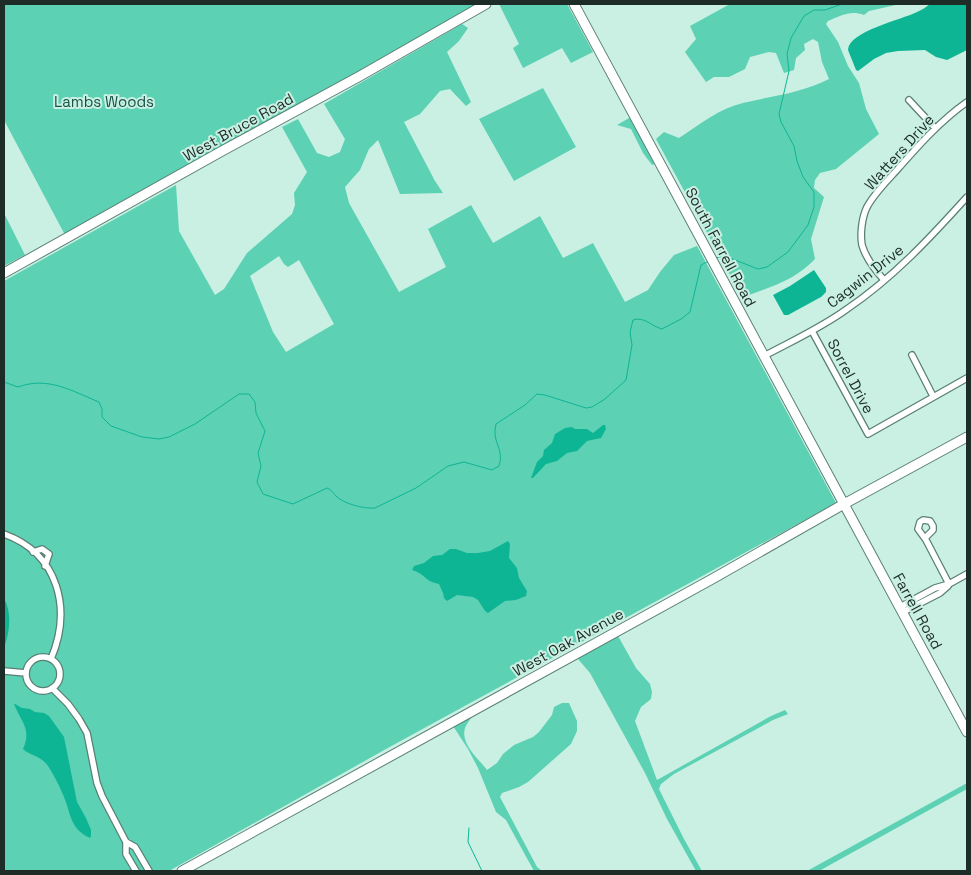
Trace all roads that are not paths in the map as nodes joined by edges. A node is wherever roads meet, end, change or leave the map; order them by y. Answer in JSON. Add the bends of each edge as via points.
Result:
{"nodes":[{"id":1,"x":486,"y":4,"type":"edge"},
{"id":2,"x":574,"y":4,"type":"edge"},
{"id":3,"x":909,"y":100,"type":"dead end"},
{"id":4,"x":967,"y":102,"type":"edge"},
{"id":5,"x":935,"y":128,"type":"junction"},
{"id":6,"x":967,"y":197,"type":"edge"},
{"id":7,"x":4,"y":273,"type":"edge"},
{"id":8,"x":884,"y":280,"type":"junction"},
{"id":9,"x":812,"y":331,"type":"junction"},
{"id":10,"x":912,"y":355,"type":"dead end"},
{"id":11,"x":764,"y":356,"type":"junction"},
{"id":12,"x":967,"y":378,"type":"edge"},
{"id":13,"x":933,"y":396,"type":"junction"},
{"id":14,"x":967,"y":437,"type":"edge"},
{"id":15,"x":844,"y":504,"type":"junction"},
{"id":16,"x":4,"y":534,"type":"edge"},
{"id":17,"x":925,"y":538,"type":"dead end"},
{"id":18,"x":33,"y":552,"type":"junction"},
{"id":19,"x":45,"y":566,"type":"junction"},
{"id":20,"x":967,"y":574,"type":"edge"},
{"id":21,"x":949,"y":584,"type":"junction"},
{"id":22,"x":901,"y":610,"type":"junction"},
{"id":23,"x":51,"y":659,"type":"junction"},
{"id":24,"x":4,"y":671,"type":"edge"},
{"id":25,"x":26,"y":673,"type":"junction"},
{"id":26,"x":52,"y":688,"type":"junction"},
{"id":27,"x":967,"y":732,"type":"edge"},
{"id":28,"x":126,"y":842,"type":"junction"},
{"id":29,"x":136,"y":871,"type":"edge"},
{"id":30,"x":149,"y":871,"type":"edge"},
{"id":31,"x":182,"y":871,"type":"edge"}],
"edges":[{"from":1,"to":7,"type":"street","name":"West Bruce Road"},
{"from":2,"to":11,"type":"street","name":"South Farrell Road"},
{"from":3,"to":5,"type":"street"},
{"from":4,"to":5,"type":"street","name":"Watters Drive"},
{"from":5,"to":8,"type":"street","name":"Watters Drive","via":[[866,208],[862,244],[870,264]]},
{"from":6,"to":8,"type":"street","name":"Cagwin Drive","via":[[923,246]]},
{"from":8,"to":9,"type":"street","name":"Cagwin Drive","via":[[845,311]]},
{"from":9,"to":11,"type":"street","name":"Cagwin Drive"},
{"from":9,"to":13,"type":"street","name":"Sorrel Drive","via":[[868,434]]},
{"from":10,"to":13,"type":"street"},
{"from":11,"to":15,"type":"street","name":"South Farrell Road"},
{"from":12,"to":13,"type":"street"},
{"from":14,"to":15,"type":"street","name":"West Oak Avenue"},
{"from":15,"to":22,"type":"street","name":"Farrell Road"},
{"from":15,"to":31,"type":"street","name":"West Oak Avenue"},
{"from":16,"to":18,"type":"street"},
{"from":17,"to":21,"type":"street"},
{"from":18,"to":19,"type":"street"},
{"from":18,"to":19,"type":"street","via":[[46,550],[49,554]]},
{"from":19,"to":23,"type":"street","via":[[54,580],[62,612]]},
{"from":20,"to":21,"type":"street"},
{"from":21,"to":22,"type":"street","via":[[940,593]]},
{"from":22,"to":27,"type":"street","name":"Farrell Road"},
{"from":23,"to":25,"type":"street","via":[[34,660]]},
{"from":23,"to":26,"type":"street","via":[[56,662],[60,673],[57,684]]},
{"from":24,"to":25,"type":"street"},
{"from":25,"to":26,"type":"street","via":[[28,683],[37,690]]},
{"from":26,"to":28,"type":"street","via":[[68,704],[87,733],[97,783]]},
{"from":28,"to":29,"type":"street","via":[[126,854]]},
{"from":28,"to":30,"type":"street","via":[[135,847]]}]}
